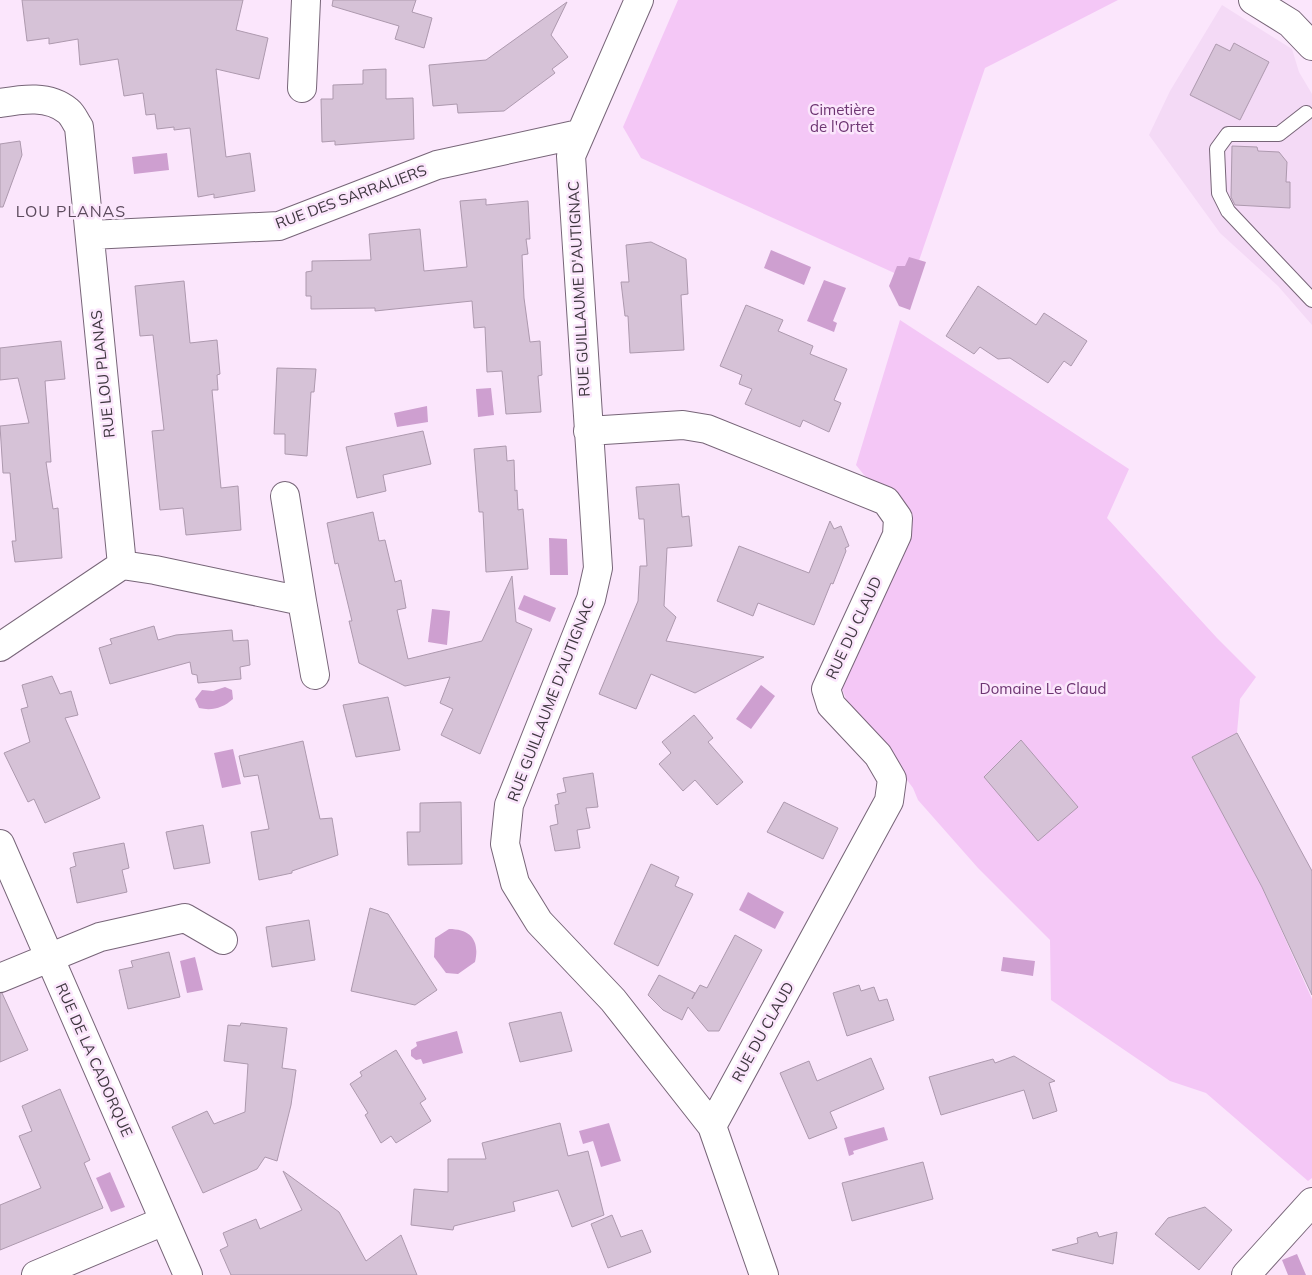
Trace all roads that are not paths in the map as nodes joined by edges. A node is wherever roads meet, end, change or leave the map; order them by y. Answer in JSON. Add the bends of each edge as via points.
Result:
{"nodes":[{"id":1,"x":306,"y":0,"type":"edge"},
{"id":2,"x":639,"y":0,"type":"edge"},
{"id":3,"x":1253,"y":0,"type":"edge"},
{"id":4,"x":1312,"y":46,"type":"edge"},
{"id":5,"x":302,"y":88,"type":"dead end"},
{"id":6,"x":0,"y":103,"type":"edge"},
{"id":7,"x":1306,"y":113,"type":"dead end"},
{"id":8,"x":579,"y":134,"type":"junction"},
{"id":9,"x":90,"y":235,"type":"junction"},
{"id":10,"x":1312,"y":300,"type":"edge"},
{"id":11,"x":588,"y":431,"type":"junction"},
{"id":12,"x":286,"y":496,"type":"dead end"},
{"id":13,"x":122,"y":566,"type":"junction"},
{"id":14,"x":302,"y":601,"type":"junction"},
{"id":15,"x":0,"y":647,"type":"edge"},
{"id":16,"x":315,"y":675,"type":"dead end"},
{"id":17,"x":0,"y":844,"type":"edge"},
{"id":18,"x":223,"y":940,"type":"dead end"},
{"id":19,"x":49,"y":956,"type":"junction"},
{"id":20,"x":0,"y":978,"type":"edge"},
{"id":21,"x":712,"y":1126,"type":"junction"},
{"id":22,"x":1312,"y":1202,"type":"edge"},
{"id":23,"x":164,"y":1222,"type":"junction"},
{"id":24,"x":36,"y":1275,"type":"edge"},
{"id":25,"x":188,"y":1275,"type":"edge"},
{"id":26,"x":764,"y":1275,"type":"edge"},
{"id":27,"x":1246,"y":1275,"type":"edge"}],
"edges":[{"from":1,"to":5,"type":"street"},
{"from":2,"to":8,"type":"street","name":"RUE GUILLAUME D'AUTIGNAC"},
{"from":3,"to":4,"type":"street","via":[[1290,23]]},
{"from":6,"to":9,"type":"street","name":"RUE LOU PLANAS","via":[[27,99],[48,101],[69,111],[79,128]]},
{"from":7,"to":10,"type":"lane","via":[[1279,134],[1228,134],[1217,149],[1218,193],[1228,211]]},
{"from":8,"to":9,"type":"street","name":"RUE DES SARRALIERS","via":[[437,165],[279,226]]},
{"from":8,"to":11,"type":"street","name":"RUE GUILLAUME D'AUTIGNAC","via":[[571,156]]},
{"from":9,"to":13,"type":"street","name":"RUE LOU PLANAS"},
{"from":11,"to":21,"type":"street","name":"RUE GUILLAUME D'AUTIGNAC","via":[[598,568],[591,600],[509,805],[505,844],[515,884],[539,922],[613,1000]]},
{"from":11,"to":21,"type":"street","name":"RUE DU CLAUD","via":[[683,425],[707,430],[886,501],[898,518],[897,535],[826,689],[831,705],[878,755],[892,779],[889,801]]},
{"from":12,"to":14,"type":"street"},
{"from":13,"to":14,"type":"street"},
{"from":13,"to":15,"type":"street"},
{"from":14,"to":16,"type":"street"},
{"from":17,"to":19,"type":"street","name":"RUE DE LA CADORQUE"},
{"from":18,"to":19,"type":"street","via":[[185,918],[100,937]]},
{"from":19,"to":20,"type":"street"},
{"from":19,"to":23,"type":"street","name":"RUE DE LA CADORQUE"},
{"from":21,"to":26,"type":"street","name":"RUE GUILLAUME D'AUTIGNAC"},
{"from":22,"to":27,"type":"street"},
{"from":23,"to":24,"type":"street"},
{"from":23,"to":25,"type":"street","name":"RUE DE LA CADORQUE"}]}
